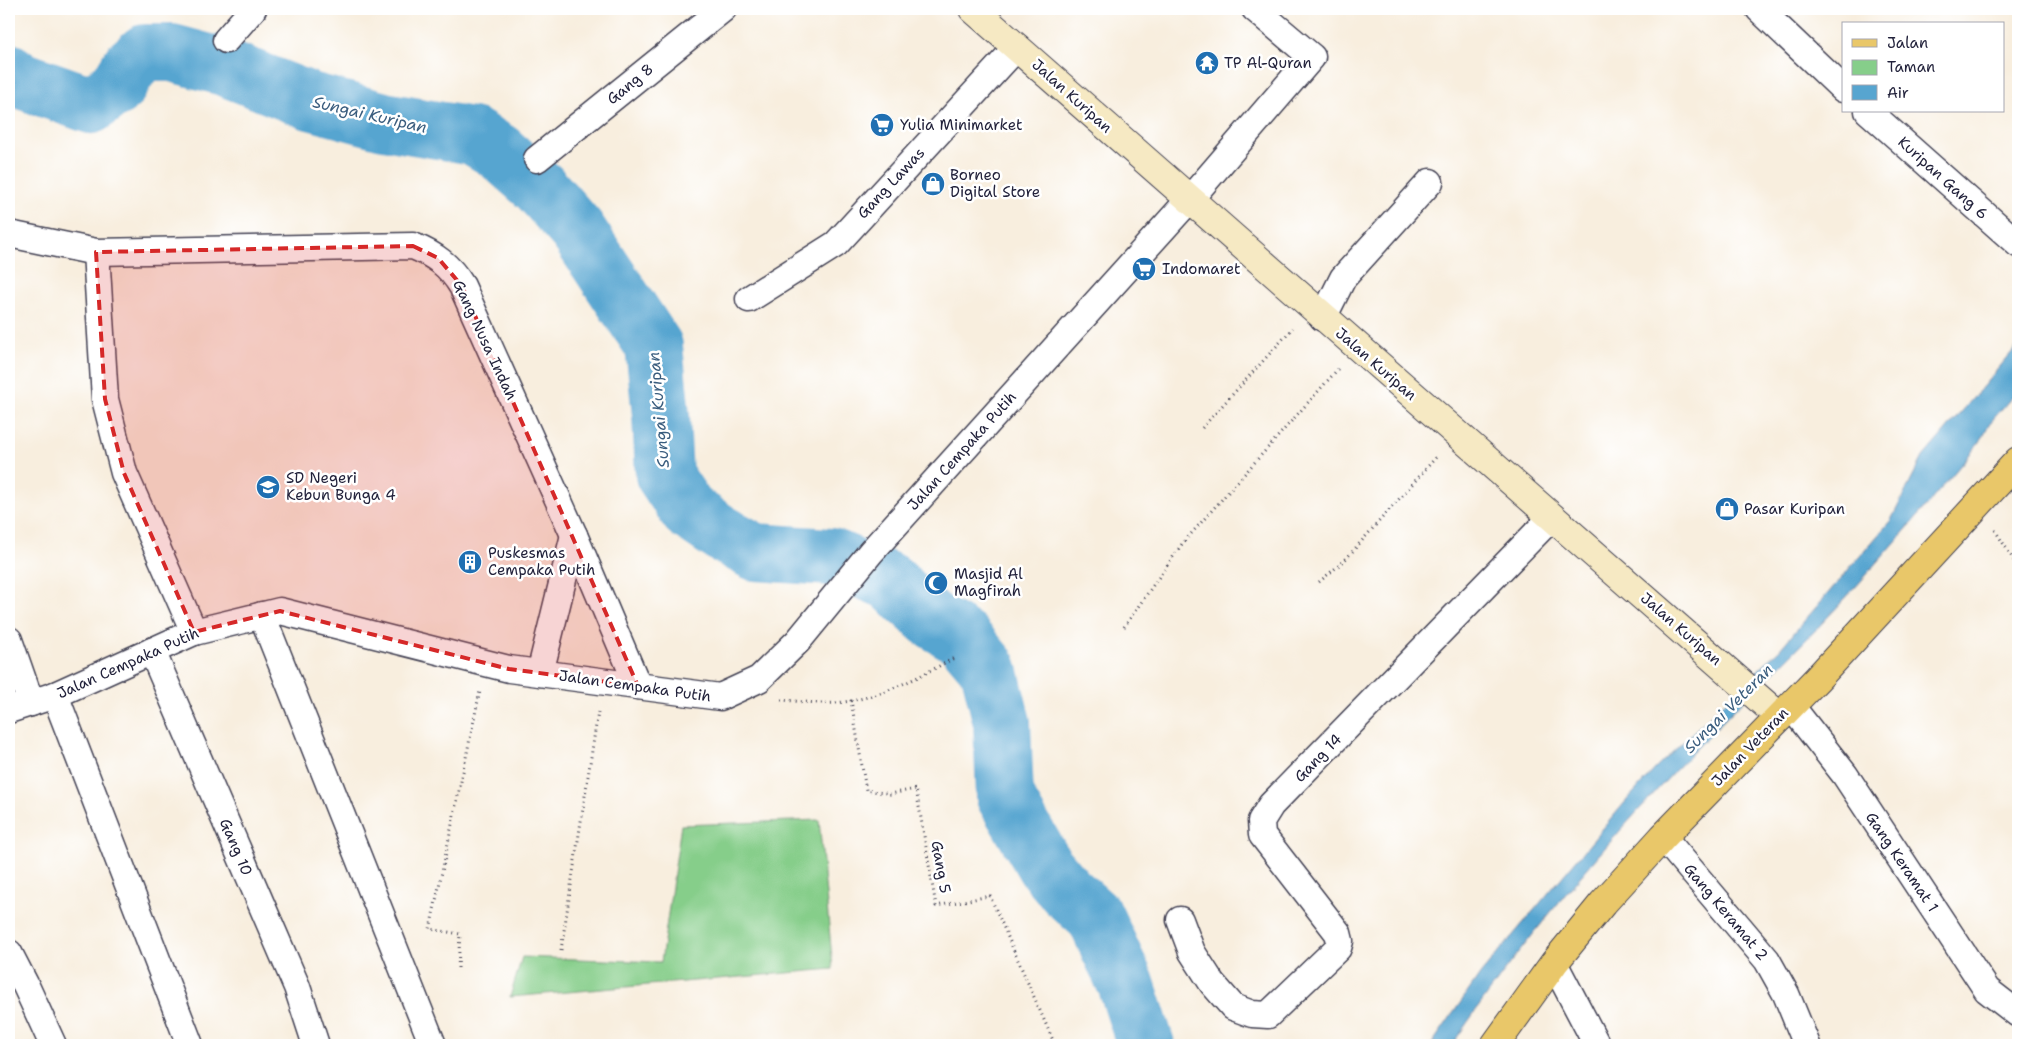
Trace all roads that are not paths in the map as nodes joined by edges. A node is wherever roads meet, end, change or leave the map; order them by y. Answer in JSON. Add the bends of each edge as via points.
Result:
{"nodes":[{"id":1,"x":253,"y":9,"type":"edge"},
{"id":2,"x":724,"y":9,"type":"edge"},
{"id":3,"x":973,"y":9,"type":"edge"},
{"id":4,"x":1255,"y":9,"type":"edge"},
{"id":5,"x":1759,"y":9,"type":"edge"},
{"id":6,"x":226,"y":40,"type":"dead end"},
{"id":7,"x":1016,"y":47,"type":"junction"},
{"id":8,"x":1842,"y":88,"type":"edge"},
{"id":9,"x":1869,"y":112,"type":"edge"},
{"id":10,"x":537,"y":159,"type":"dead end"},
{"id":11,"x":1430,"y":182,"type":"dead end"},
{"id":12,"x":1189,"y":200,"type":"junction"},
{"id":13,"x":9,"y":234,"type":"edge"},
{"id":14,"x":2018,"y":244,"type":"edge"},
{"id":15,"x":96,"y":252,"type":"junction"},
{"id":16,"x":750,"y":299,"type":"dead end"},
{"id":17,"x":1318,"y":313,"type":"junction"},
{"id":18,"x":2018,"y":461,"type":"edge"},
{"id":19,"x":1552,"y":517,"type":"junction"},
{"id":20,"x":574,"y":535,"type":"junction"},
{"id":21,"x":262,"y":615,"type":"junction"},
{"id":22,"x":194,"y":632,"type":"junction"},
{"id":23,"x":9,"y":640,"type":"edge"},
{"id":24,"x":152,"y":651,"type":"junction"},
{"id":25,"x":540,"y":674,"type":"junction"},
{"id":26,"x":638,"y":686,"type":"junction"},
{"id":27,"x":31,"y":703,"type":"edge"},
{"id":28,"x":1778,"y":709,"type":"junction"},
{"id":29,"x":1663,"y":837,"type":"junction"},
{"id":30,"x":1180,"y":920,"type":"dead end"},
{"id":31,"x":9,"y":953,"type":"edge"},
{"id":32,"x":1554,"y":963,"type":"junction"},
{"id":33,"x":2018,"y":1014,"type":"edge"},
{"id":34,"x":53,"y":1045,"type":"edge"},
{"id":35,"x":190,"y":1045,"type":"edge"},
{"id":36,"x":316,"y":1045,"type":"edge"},
{"id":37,"x":433,"y":1045,"type":"edge"},
{"id":38,"x":1495,"y":1045,"type":"edge"},
{"id":39,"x":1597,"y":1045,"type":"edge"},
{"id":40,"x":1807,"y":1045,"type":"edge"}],
"edges":[{"from":1,"to":6,"type":"street"},
{"from":2,"to":10,"type":"street","name":"Gang 8"},
{"from":3,"to":7,"type":"main road","name":"Jalan Kuripan"},
{"from":4,"to":12,"type":"street","name":"Jalan Cempaka Putih","via":[[1312,57]]},
{"from":5,"to":8,"type":"street"},
{"from":7,"to":12,"type":"main road","name":"Jalan Kuripan"},
{"from":7,"to":16,"type":"street","name":"Gang Lawas","via":[[836,244]]},
{"from":9,"to":14,"type":"street","name":"Kuripan Gang 6"},
{"from":11,"to":17,"type":"street","via":[[1343,278]]},
{"from":12,"to":17,"type":"main road","name":"Jalan Kuripan"},
{"from":12,"to":26,"type":"street","name":"Jalan Cempaka Putih","via":[[871,552],[798,641],[759,679],[720,697]]},
{"from":13,"to":15,"type":"street","name":"Gang Nusa Indah"},
{"from":15,"to":20,"type":"street","name":"Gang Nusa Indah","via":[[413,246],[438,258],[462,286]]},
{"from":15,"to":22,"type":"street","via":[[105,399],[124,473]]},
{"from":17,"to":19,"type":"main road","name":"Jalan Kuripan"},
{"from":18,"to":28,"type":"main road","name":"Jalan Veteran","via":[[1979,505]]},
{"from":19,"to":28,"type":"main road","name":"Jalan Kuripan","via":[[1728,670]]},
{"from":19,"to":30,"type":"street","name":"Gang 14","via":[[1271,805],[1261,821],[1262,835],[1338,933],[1338,948],[1268,1015],[1252,1014],[1233,1007],[1212,983],[1192,952]]},
{"from":20,"to":25,"type":"street"},
{"from":20,"to":26,"type":"street","name":"Gang Nusa Indah"},
{"from":21,"to":22,"type":"street","name":"Jalan Cempaka Putih"},
{"from":21,"to":25,"type":"street","name":"Jalan Cempaka Putih","via":[[280,610],[509,669]]},
{"from":21,"to":37,"type":"street"},
{"from":22,"to":24,"type":"street","name":"Jalan Cempaka Putih"},
{"from":23,"to":27,"type":"street"},
{"from":24,"to":27,"type":"street","name":"Jalan Cempaka Putih"},
{"from":24,"to":36,"type":"street","name":"Gang 10","via":[[296,987]]},
{"from":25,"to":26,"type":"street","name":"Jalan Cempaka Putih"},
{"from":27,"to":35,"type":"street"},
{"from":28,"to":29,"type":"main road","name":"Jalan Veteran"},
{"from":28,"to":33,"type":"street","name":"Gang Keramat 1","via":[[1845,775],[1987,990]]},
{"from":29,"to":32,"type":"main road","name":"Jalan Veteran"},
{"from":29,"to":40,"type":"street","name":"Gang Keramat 2","via":[[1767,960],[1786,994]]},
{"from":31,"to":34,"type":"street"},
{"from":32,"to":38,"type":"main road","name":"Jalan Veteran"},
{"from":32,"to":39,"type":"street"}]}
